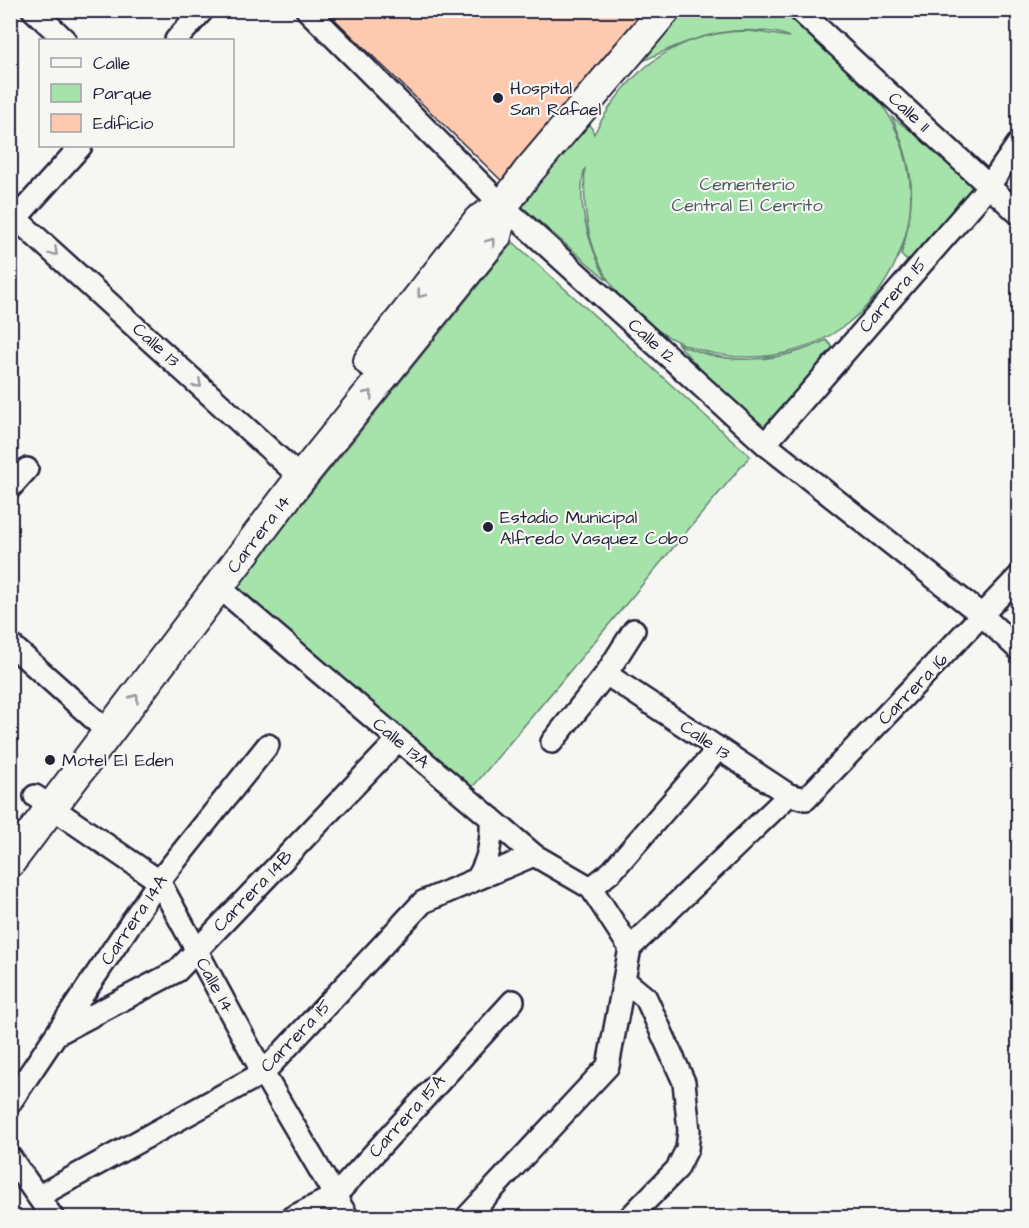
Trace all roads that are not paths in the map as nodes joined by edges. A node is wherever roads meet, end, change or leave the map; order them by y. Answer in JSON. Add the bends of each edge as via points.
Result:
{"nodes":[{"id":1,"x":33,"y":10,"type":"edge"},
{"id":2,"x":203,"y":10,"type":"edge"},
{"id":3,"x":307,"y":10,"type":"edge"},
{"id":4,"x":665,"y":10,"type":"edge"},
{"id":5,"x":799,"y":10,"type":"edge"},
{"id":6,"x":64,"y":39,"type":"edge"},
{"id":7,"x":177,"y":39,"type":"edge"},
{"id":8,"x":1018,"y":144,"type":"edge"},
{"id":9,"x":80,"y":147,"type":"edge"},
{"id":10,"x":989,"y":186,"type":"junction"},
{"id":11,"x":503,"y":206,"type":"junction"},
{"id":12,"x":1018,"y":213,"type":"edge"},
{"id":13,"x":12,"y":219,"type":"edge"},
{"id":14,"x":765,"y":444,"type":"junction"},
{"id":15,"x":27,"y":469,"type":"dead end"},
{"id":16,"x":294,"y":473,"type":"junction"},
{"id":17,"x":10,"y":488,"type":"edge"},
{"id":18,"x":1018,"y":577,"type":"edge"},
{"id":19,"x":219,"y":587,"type":"junction"},
{"id":20,"x":983,"y":616,"type":"junction"},
{"id":21,"x":634,"y":630,"type":"dead end"},
{"id":22,"x":10,"y":644,"type":"edge"},
{"id":23,"x":1018,"y":649,"type":"edge"},
{"id":24,"x":606,"y":674,"type":"junction"},
{"id":25,"x":101,"y":726,"type":"junction"},
{"id":26,"x":398,"y":740,"type":"junction"},
{"id":27,"x":552,"y":742,"type":"dead end"},
{"id":28,"x":268,"y":745,"type":"dead end"},
{"id":29,"x":718,"y":749,"type":"junction"},
{"id":30,"x":797,"y":797,"type":"junction"},
{"id":31,"x":43,"y":801,"type":"junction"},
{"id":32,"x":490,"y":819,"type":"junction"},
{"id":33,"x":10,"y":827,"type":"edge"},
{"id":34,"x":534,"y":855,"type":"junction"},
{"id":35,"x":10,"y":862,"type":"edge"},
{"id":36,"x":477,"y":879,"type":"junction"},
{"id":37,"x":159,"y":881,"type":"junction"},
{"id":38,"x":591,"y":888,"type":"junction"},
{"id":39,"x":630,"y":948,"type":"junction"},
{"id":40,"x":197,"y":951,"type":"junction"},
{"id":41,"x":624,"y":980,"type":"junction"},
{"id":42,"x":513,"y":1001,"type":"dead end"},
{"id":43,"x":57,"y":1034,"type":"junction"},
{"id":44,"x":263,"y":1073,"type":"junction"},
{"id":45,"x":10,"y":1103,"type":"edge"},
{"id":46,"x":10,"y":1157,"type":"edge"},
{"id":47,"x":39,"y":1196,"type":"junction"},
{"id":48,"x":335,"y":1196,"type":"junction"},
{"id":49,"x":53,"y":1218,"type":"edge"},
{"id":50,"x":291,"y":1218,"type":"edge"},
{"id":51,"x":348,"y":1218,"type":"edge"},
{"id":52,"x":466,"y":1218,"type":"edge"},
{"id":53,"x":629,"y":1218,"type":"edge"}],
"edges":[{"from":1,"to":6,"type":"street"},
{"from":2,"to":7,"type":"street"},
{"from":3,"to":11,"type":"street","name":"Calle 12"},
{"from":4,"to":11,"type":"street","name":"Carrera 14"},
{"from":5,"to":10,"type":"street","name":"Calle 11"},
{"from":8,"to":10,"type":"street","name":"Carrera 15"},
{"from":9,"to":13,"type":"street"},
{"from":10,"to":12,"type":"street","name":"Calle 11"},
{"from":10,"to":14,"type":"street","name":"Carrera 15"},
{"from":11,"to":14,"type":"street","name":"Calle 12"},
{"from":11,"to":16,"type":"street","name":"Carrera 14","via":[[496,236]]},
{"from":13,"to":16,"type":"street","name":"Calle 13","one_way":true},
{"from":14,"to":20,"type":"street","name":"Calle 12"},
{"from":15,"to":17,"type":"street"},
{"from":16,"to":19,"type":"street","name":"Carrera 14"},
{"from":16,"to":25,"type":"street","name":"Carrera 14"},
{"from":18,"to":20,"type":"street","name":"Carrera 16"},
{"from":25,"to":19,"type":"street","name":"Carrera 14","one_way":true},
{"from":19,"to":26,"type":"street","name":"Calle 13A"},
{"from":20,"to":23,"type":"street","name":"Calle 12"},
{"from":20,"to":30,"type":"street","name":"Carrera 16"},
{"from":21,"to":24,"type":"street"},
{"from":22,"to":25,"type":"street"},
{"from":24,"to":27,"type":"street"},
{"from":24,"to":29,"type":"street","name":"Calle 13"},
{"from":25,"to":31,"type":"street","name":"Carrera 14"},
{"from":26,"to":32,"type":"street","name":"Calle 13A"},
{"from":26,"to":40,"type":"street","name":"Carrera 14B"},
{"from":28,"to":37,"type":"street","name":"Carrera 14A"},
{"from":29,"to":30,"type":"street","name":"Calle 13"},
{"from":29,"to":38,"type":"street","via":[[612,871]]},
{"from":30,"to":39,"type":"street","name":"Carrera 16"},
{"from":31,"to":33,"type":"street","name":"Carrera 14"},
{"from":31,"to":35,"type":"street","name":"Carrera 14"},
{"from":31,"to":37,"type":"street","name":"Calle 14"},
{"from":32,"to":34,"type":"street","name":"Calle 13A"},
{"from":32,"to":36,"type":"street","via":[[487,860]]},
{"from":34,"to":36,"type":"street","name":"Carrera 15"},
{"from":34,"to":38,"type":"street","name":"Calle 13A"},
{"from":36,"to":44,"type":"street","name":"Carrera 15","via":[[423,902]]},
{"from":37,"to":40,"type":"street","name":"Calle 14"},
{"from":37,"to":43,"type":"street","name":"Carrera 14A"},
{"from":38,"to":39,"type":"street"},
{"from":39,"to":41,"type":"street"},
{"from":40,"to":43,"type":"street","name":"Carrera 14B","via":[[177,971]]},
{"from":40,"to":44,"type":"street","name":"Calle 14"},
{"from":41,"to":52,"type":"street","via":[[608,1066]]},
{"from":41,"to":53,"type":"street","via":[[646,998],[684,1082],[689,1131],[687,1149],[677,1169]]},
{"from":42,"to":48,"type":"street","name":"Carrera 15A"},
{"from":43,"to":45,"type":"street","name":"Carrera 14A"},
{"from":44,"to":47,"type":"street","name":"Carrera 15"},
{"from":44,"to":48,"type":"street","name":"Calle 14"},
{"from":46,"to":47,"type":"street"},
{"from":47,"to":49,"type":"street"},
{"from":48,"to":50,"type":"street","name":"Carrera 15A"},
{"from":48,"to":51,"type":"street","name":"Calle 14"}]}
